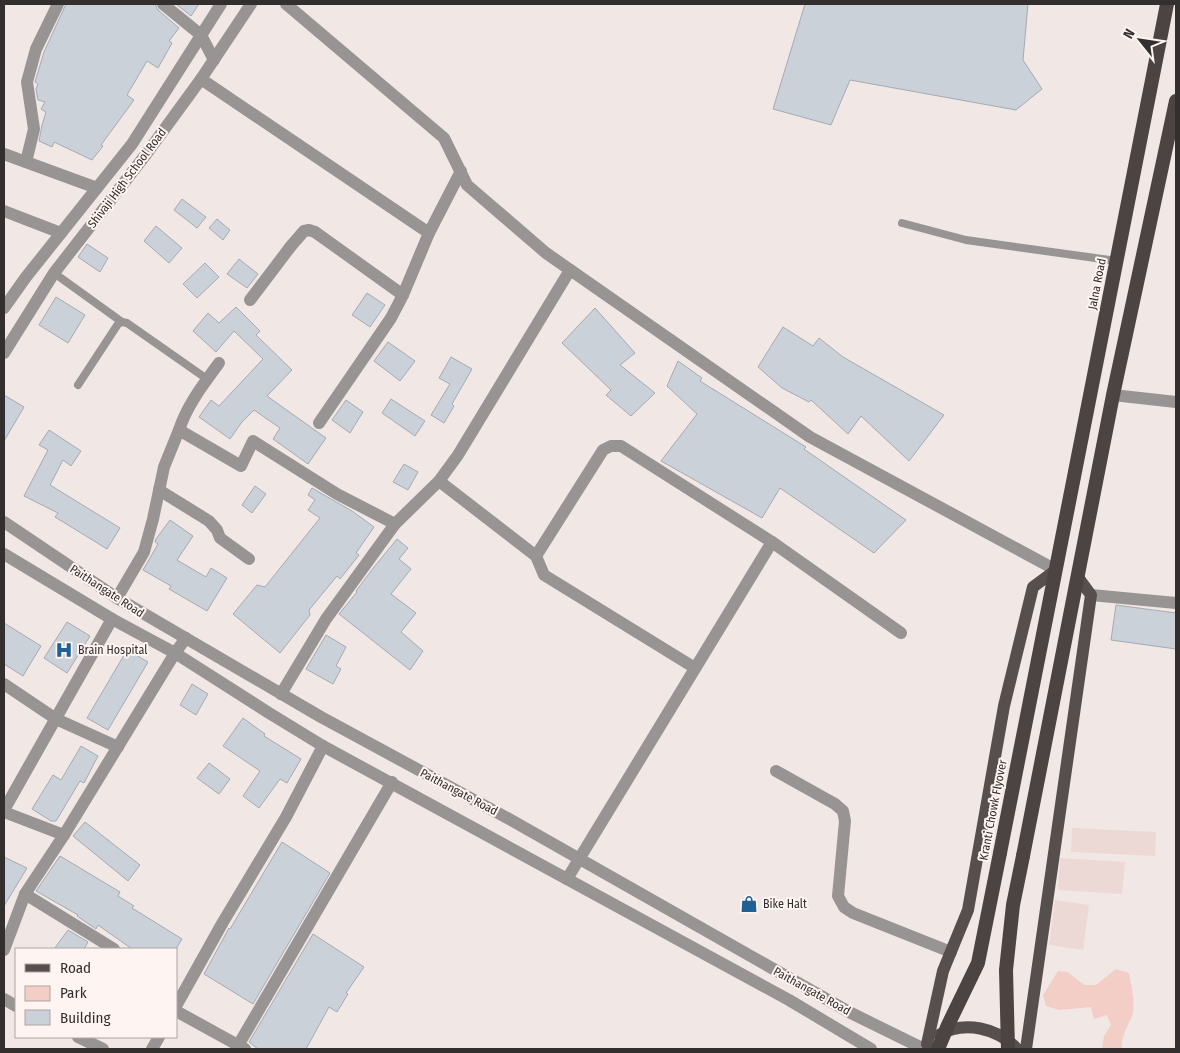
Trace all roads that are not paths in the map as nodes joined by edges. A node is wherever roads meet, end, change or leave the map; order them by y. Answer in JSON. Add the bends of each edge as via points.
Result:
{"nodes":[{"id":1,"x":58,"y":4,"type":"edge"},
{"id":2,"x":163,"y":4,"type":"edge"},
{"id":3,"x":221,"y":4,"type":"edge"},
{"id":4,"x":251,"y":4,"type":"edge"},
{"id":5,"x":286,"y":4,"type":"edge"},
{"id":6,"x":1167,"y":4,"type":"edge"},
{"id":7,"x":202,"y":35,"type":"junction"},
{"id":8,"x":214,"y":60,"type":"junction"},
{"id":9,"x":201,"y":79,"type":"junction"},
{"id":10,"x":1176,"y":101,"type":"edge"},
{"id":11,"x":4,"y":154,"type":"edge"},
{"id":12,"x":26,"y":162,"type":"junction"},
{"id":13,"x":461,"y":171,"type":"junction"},
{"id":14,"x":97,"y":188,"type":"junction"},
{"id":15,"x":4,"y":211,"type":"edge"},
{"id":16,"x":902,"y":223,"type":"dead end"},
{"id":17,"x":61,"y":233,"type":"junction"},
{"id":18,"x":429,"y":233,"type":"junction"},
{"id":19,"x":1117,"y":261,"type":"junction"},
{"id":20,"x":570,"y":270,"type":"junction"},
{"id":21,"x":54,"y":273,"type":"junction"},
{"id":22,"x":404,"y":295,"type":"junction"},
{"id":23,"x":250,"y":300,"type":"dead end"},
{"id":24,"x":4,"y":308,"type":"edge"},
{"id":25,"x":122,"y":322,"type":"junction"},
{"id":26,"x":4,"y":353,"type":"edge"},
{"id":27,"x":218,"y":364,"type":"dead end"},
{"id":28,"x":207,"y":379,"type":"junction"},
{"id":29,"x":78,"y":385,"type":"dead end"},
{"id":30,"x":1113,"y":394,"type":"junction"},
{"id":31,"x":1176,"y":402,"type":"edge"},
{"id":32,"x":319,"y":423,"type":"dead end"},
{"id":33,"x":179,"y":430,"type":"junction"},
{"id":34,"x":439,"y":481,"type":"junction"},
{"id":35,"x":159,"y":490,"type":"junction"},
{"id":36,"x":4,"y":522,"type":"edge"},
{"id":37,"x":394,"y":524,"type":"junction"},
{"id":38,"x":772,"y":542,"type":"junction"},
{"id":39,"x":4,"y":554,"type":"edge"},
{"id":40,"x":536,"y":556,"type":"junction"},
{"id":41,"x":249,"y":559,"type":"dead end"},
{"id":42,"x":1056,"y":570,"type":"junction"},
{"id":43,"x":1077,"y":576,"type":"junction"},
{"id":44,"x":1091,"y":595,"type":"junction"},
{"id":45,"x":117,"y":598,"type":"junction"},
{"id":46,"x":1176,"y":602,"type":"edge"},
{"id":47,"x":112,"y":619,"type":"junction"},
{"id":48,"x":902,"y":633,"type":"dead end"},
{"id":49,"x":186,"y":638,"type":"junction"},
{"id":50,"x":176,"y":653,"type":"junction"},
{"id":51,"x":695,"y":668,"type":"junction"},
{"id":52,"x":4,"y":684,"type":"edge"},
{"id":53,"x":281,"y":694,"type":"junction"},
{"id":54,"x":56,"y":719,"type":"junction"},
{"id":55,"x":323,"y":746,"type":"junction"},
{"id":56,"x":118,"y":747,"type":"junction"},
{"id":57,"x":776,"y":771,"type":"dead end"},
{"id":58,"x":392,"y":782,"type":"junction"},
{"id":59,"x":4,"y":811,"type":"edge"},
{"id":60,"x":64,"y":835,"type":"junction"},
{"id":61,"x":579,"y":859,"type":"junction"},
{"id":62,"x":567,"y":879,"type":"junction"},
{"id":63,"x":25,"y":894,"type":"junction"},
{"id":64,"x":112,"y":948,"type":"edge"},
{"id":65,"x":4,"y":950,"type":"edge"},
{"id":66,"x":951,"y":952,"type":"junction"},
{"id":67,"x":180,"y":990,"type":"edge"},
{"id":68,"x":4,"y":999,"type":"edge"},
{"id":69,"x":15,"y":1005,"type":"edge"},
{"id":70,"x":178,"y":1012,"type":"edge"},
{"id":71,"x":80,"y":1038,"type":"edge"},
{"id":72,"x":158,"y":1038,"type":"edge"},
{"id":73,"x":240,"y":1048,"type":"edge"},
{"id":74,"x":927,"y":1048,"type":"edge"},
{"id":75,"x":103,"y":1049,"type":"edge"},
{"id":76,"x":152,"y":1049,"type":"edge"},
{"id":77,"x":871,"y":1049,"type":"edge"},
{"id":78,"x":1008,"y":1049,"type":"edge"},
{"id":79,"x":1018,"y":1049,"type":"edge"},
{"id":80,"x":1026,"y":1049,"type":"edge"}],
"edges":[{"from":1,"to":12,"type":"street","via":[[36,49],[27,82],[34,129]]},
{"from":2,"to":7,"type":"street"},
{"from":3,"to":7,"type":"street","name":"Shivaji High School Road"},
{"from":4,"to":8,"type":"street","name":"Shivaji High School Road"},
{"from":5,"to":13,"type":"street","via":[[444,138]]},
{"from":6,"to":19,"type":"highway","name":"Jalna Road"},
{"from":7,"to":8,"type":"street"},
{"from":7,"to":14,"type":"street","name":"Shivaji High School Road","via":[[132,144]]},
{"from":8,"to":9,"type":"street","name":"Shivaji High School Road"},
{"from":9,"to":18,"type":"street"},
{"from":9,"to":21,"type":"street","name":"Shivaji High School Road"},
{"from":10,"to":30,"type":"highway"},
{"from":11,"to":12,"type":"street"},
{"from":12,"to":14,"type":"street"},
{"from":13,"to":18,"type":"street"},
{"from":13,"to":20,"type":"street","via":[[467,185]]},
{"from":14,"to":17,"type":"street","name":"Shivaji High School Road"},
{"from":15,"to":17,"type":"street"},
{"from":16,"to":19,"type":"lane","via":[[966,240]]},
{"from":17,"to":24,"type":"street","name":"Shivaji High School Road"},
{"from":18,"to":22,"type":"street"},
{"from":19,"to":42,"type":"highway","name":"Jalna Road"},
{"from":20,"to":34,"type":"street"},
{"from":20,"to":42,"type":"street","via":[[810,437]]},
{"from":21,"to":25,"type":"lane"},
{"from":21,"to":26,"type":"street","name":"Shivaji High School Road"},
{"from":22,"to":23,"type":"street","via":[[309,230],[304,231],[291,246]]},
{"from":22,"to":32,"type":"street"},
{"from":25,"to":28,"type":"lane"},
{"from":25,"to":29,"type":"lane"},
{"from":27,"to":28,"type":"street"},
{"from":28,"to":33,"type":"street","via":[[184,415]]},
{"from":30,"to":31,"type":"street"},
{"from":30,"to":43,"type":"highway"},
{"from":33,"to":35,"type":"street","via":[[164,467]]},
{"from":33,"to":37,"type":"street","via":[[241,466],[253,441],[337,494]]},
{"from":34,"to":37,"type":"street"},
{"from":34,"to":40,"type":"street"},
{"from":35,"to":41,"type":"street","via":[[208,521],[220,538]]},
{"from":35,"to":45,"type":"street","via":[[144,552]]},
{"from":36,"to":45,"type":"street","name":"Paithangate Road"},
{"from":37,"to":53,"type":"street","via":[[326,619]]},
{"from":38,"to":40,"type":"street","via":[[621,446],[611,446],[604,450]]},
{"from":38,"to":48,"type":"street"},
{"from":38,"to":51,"type":"street"},
{"from":39,"to":47,"type":"street","name":"Paithangate Road"},
{"from":40,"to":51,"type":"street","via":[[544,575]]},
{"from":42,"to":66,"type":"main road","via":[[1033,587],[1004,706],[968,910]]},
{"from":42,"to":74,"type":"highway","name":"Kranti Chowk Flyover","bridge":true,"via":[[978,963],[948,1025]]},
{"from":43,"to":44,"type":"main road"},
{"from":43,"to":78,"type":"highway","bridge":true,"via":[[1013,906],[1006,970]]},
{"from":44,"to":46,"type":"street"},
{"from":44,"to":80,"type":"main road"},
{"from":45,"to":49,"type":"street","name":"Paithangate Road"},
{"from":47,"to":50,"type":"street","name":"Paithangate Road"},
{"from":47,"to":54,"type":"street"},
{"from":49,"to":50,"type":"street"},
{"from":49,"to":53,"type":"street","name":"Paithangate Road"},
{"from":50,"to":55,"type":"street","name":"Paithangate Road"},
{"from":50,"to":56,"type":"street"},
{"from":51,"to":61,"type":"street"},
{"from":52,"to":54,"type":"street"},
{"from":53,"to":61,"type":"street","name":"Paithangate Road"},
{"from":54,"to":56,"type":"street"},
{"from":54,"to":59,"type":"street"},
{"from":55,"to":58,"type":"street","name":"Paithangate Road"},
{"from":55,"to":67,"type":"street","via":[[286,817]]},
{"from":56,"to":60,"type":"street"},
{"from":57,"to":66,"type":"street","via":[[843,811],[845,821],[838,896],[844,907]]},
{"from":58,"to":62,"type":"street","name":"Paithangate Road"},
{"from":58,"to":73,"type":"street"},
{"from":59,"to":60,"type":"street"},
{"from":60,"to":63,"type":"street"},
{"from":61,"to":62,"type":"street"},
{"from":61,"to":74,"type":"street","name":"Paithangate Road","via":[[851,1013]]},
{"from":62,"to":77,"type":"street","name":"Paithangate Road","via":[[789,1000]]},
{"from":63,"to":64,"type":"street"},
{"from":63,"to":65,"type":"street"},
{"from":66,"to":74,"type":"main road","via":[[943,971]]},
{"from":68,"to":69,"type":"street"},
{"from":70,"to":73,"type":"street"},
{"from":71,"to":75,"type":"street"},
{"from":72,"to":76,"type":"street"},
{"from":74,"to":79,"type":"main road","via":[[941,1034],[964,1027],[988,1030],[1009,1040]]}]}
